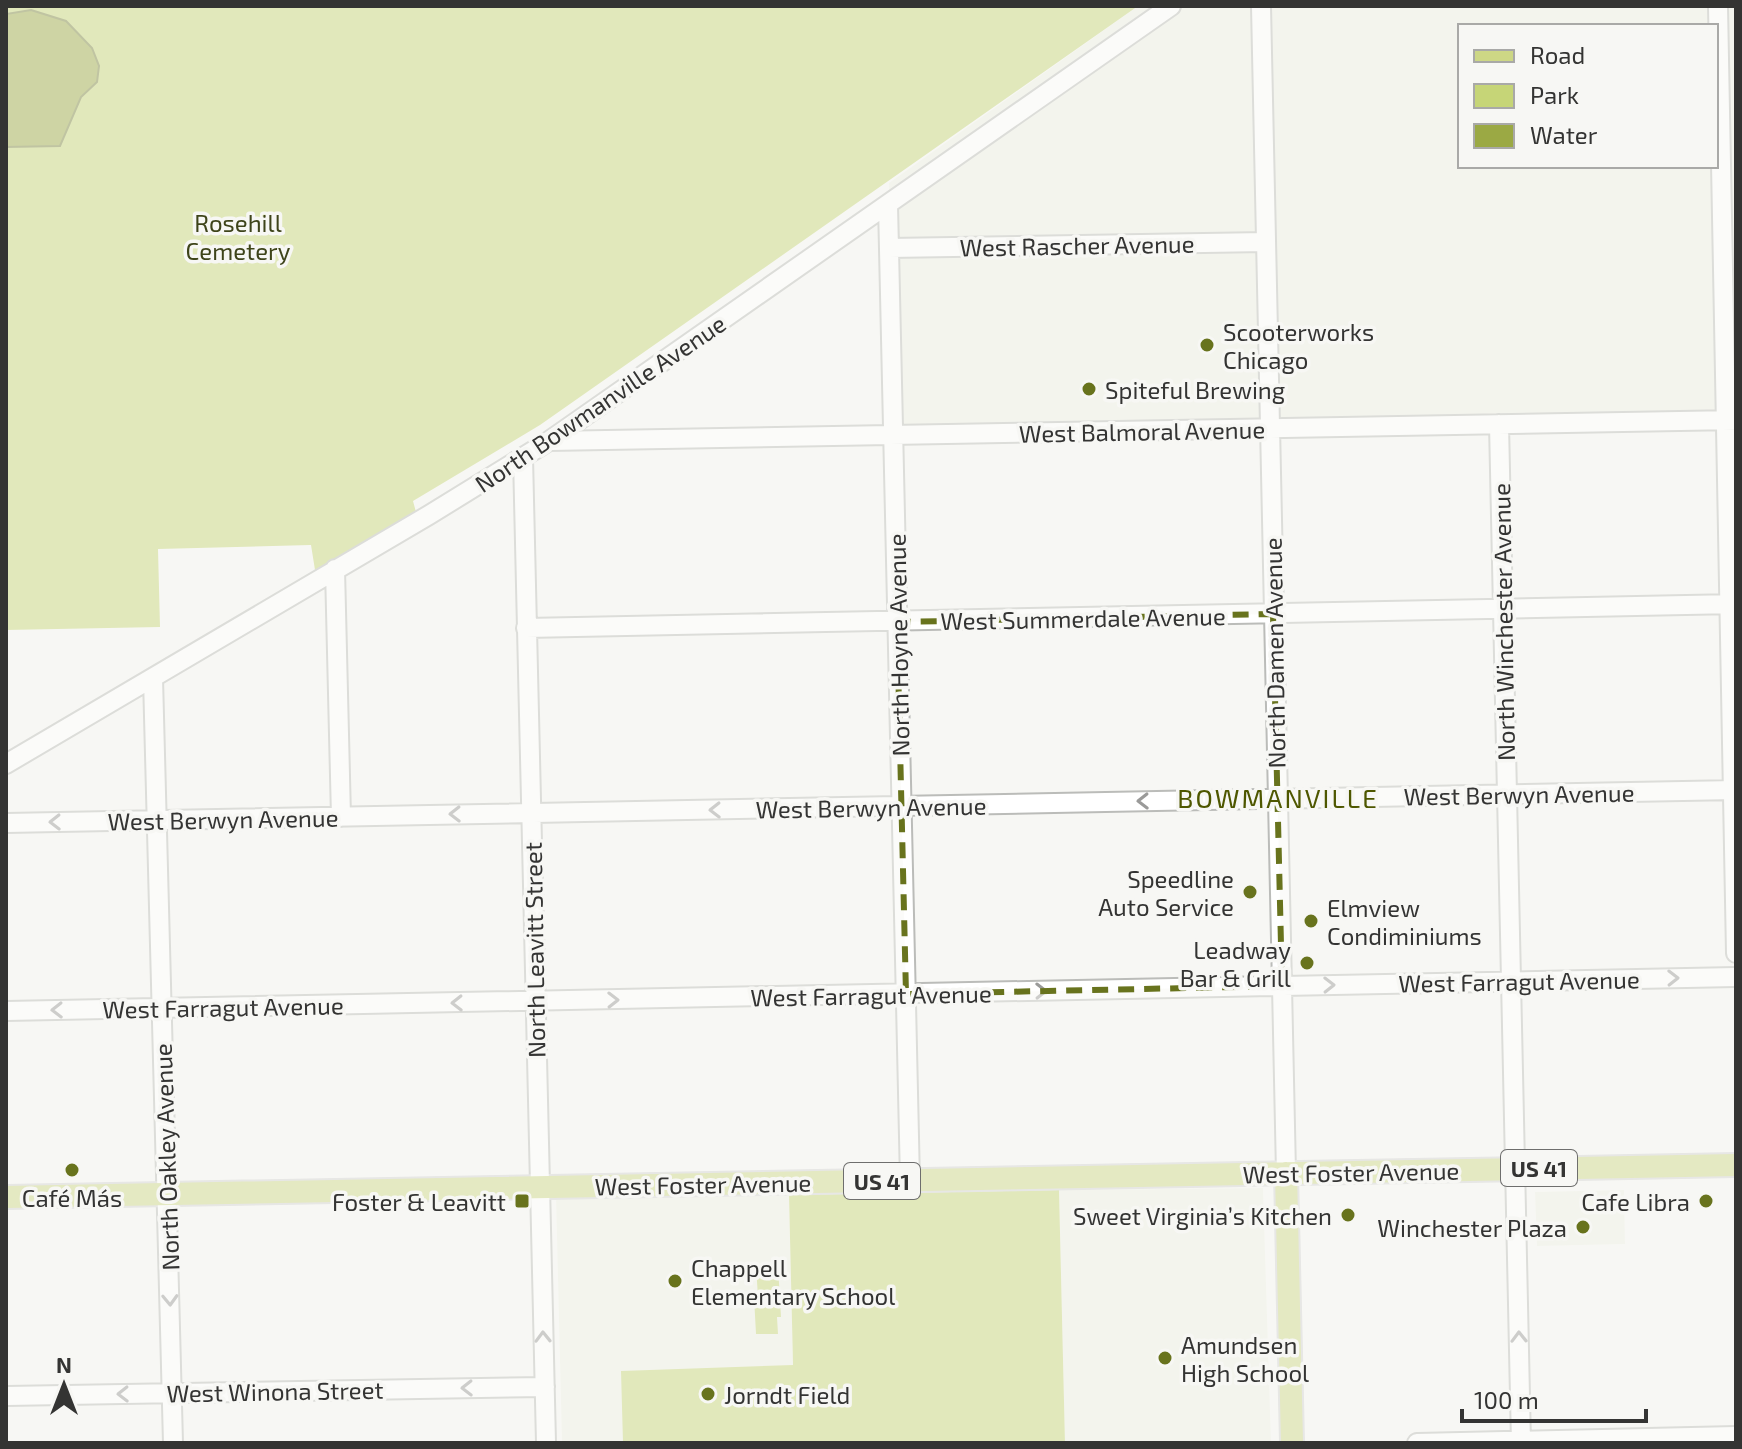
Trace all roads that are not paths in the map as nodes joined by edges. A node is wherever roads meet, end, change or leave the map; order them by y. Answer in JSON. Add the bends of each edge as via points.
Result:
{"nodes":[{"id":1,"x":1171,"y":6,"type":"edge"},
{"id":2,"x":1261,"y":6,"type":"edge"},
{"id":3,"x":1718,"y":6,"type":"edge"},
{"id":4,"x":888,"y":205,"type":"junction"},
{"id":5,"x":1266,"y":242,"type":"junction"},
{"id":6,"x":889,"y":248,"type":"junction"},
{"id":7,"x":1731,"y":420,"type":"edge"},
{"id":8,"x":1499,"y":424,"type":"junction"},
{"id":9,"x":1269,"y":428,"type":"junction"},
{"id":10,"x":893,"y":435,"type":"junction"},
{"id":11,"x":549,"y":441,"type":"junction"},
{"id":12,"x":523,"y":457,"type":"junction"},
{"id":13,"x":335,"y":569,"type":"junction"},
{"id":14,"x":1733,"y":604,"type":"edge"},
{"id":15,"x":1503,"y":609,"type":"junction"},
{"id":16,"x":1273,"y":614,"type":"junction"},
{"id":17,"x":897,"y":622,"type":"junction"},
{"id":18,"x":526,"y":628,"type":"junction"},
{"id":19,"x":153,"y":678,"type":"junction"},
{"id":20,"x":6,"y":764,"type":"edge"},
{"id":21,"x":1734,"y":790,"type":"edge"},
{"id":22,"x":1507,"y":794,"type":"junction"},
{"id":23,"x":1277,"y":799,"type":"junction"},
{"id":24,"x":902,"y":806,"type":"junction"},
{"id":25,"x":531,"y":813,"type":"junction"},
{"id":26,"x":341,"y":817,"type":"junction"},
{"id":27,"x":157,"y":820,"type":"junction"},
{"id":28,"x":6,"y":823,"type":"edge"},
{"id":29,"x":1736,"y":953,"type":"edge"},
{"id":30,"x":1736,"y":977,"type":"edge"},
{"id":31,"x":1511,"y":981,"type":"junction"},
{"id":32,"x":1282,"y":986,"type":"junction"},
{"id":33,"x":906,"y":994,"type":"junction"},
{"id":34,"x":535,"y":1002,"type":"junction"},
{"id":35,"x":162,"y":1008,"type":"junction"},
{"id":36,"x":6,"y":1011,"type":"edge"},
{"id":37,"x":1736,"y":1165,"type":"edge"},
{"id":38,"x":1515,"y":1169,"type":"junction"},
{"id":39,"x":1286,"y":1173,"type":"junction"},
{"id":40,"x":910,"y":1181,"type":"junction"},
{"id":41,"x":540,"y":1187,"type":"junction"},
{"id":42,"x":167,"y":1194,"type":"junction"},
{"id":43,"x":6,"y":1197,"type":"edge"},
{"id":44,"x":545,"y":1387,"type":"junction"},
{"id":45,"x":172,"y":1393,"type":"junction"},
{"id":46,"x":6,"y":1396,"type":"edge"},
{"id":47,"x":1736,"y":1436,"type":"edge"},
{"id":48,"x":1521,"y":1442,"type":"edge"},
{"id":49,"x":173,"y":1443,"type":"edge"},
{"id":50,"x":546,"y":1443,"type":"edge"},
{"id":51,"x":1292,"y":1443,"type":"edge"},
{"id":52,"x":1417,"y":1443,"type":"edge"}],
"edges":[{"from":1,"to":4,"type":"street","name":"North Bowmanville Avenue"},
{"from":2,"to":5,"type":"street","name":"North Damen Avenue"},
{"from":3,"to":7,"type":"street"},
{"from":4,"to":6,"type":"street","name":"North Hoyne Avenue"},
{"from":4,"to":11,"type":"street","name":"North Bowmanville Avenue"},
{"from":5,"to":6,"type":"street","name":"West Rascher Avenue"},
{"from":5,"to":9,"type":"street","name":"North Damen Avenue"},
{"from":6,"to":10,"type":"street","name":"North Hoyne Avenue"},
{"from":7,"to":8,"type":"street","name":"West Balmoral Avenue"},
{"from":7,"to":14,"type":"street"},
{"from":8,"to":9,"type":"street","name":"West Balmoral Avenue"},
{"from":8,"to":15,"type":"street","name":"North Winchester Avenue"},
{"from":9,"to":10,"type":"street","name":"West Balmoral Avenue"},
{"from":9,"to":16,"type":"street","name":"North Damen Avenue"},
{"from":10,"to":11,"type":"street","name":"West Balmoral Avenue"},
{"from":10,"to":17,"type":"street","name":"North Hoyne Avenue"},
{"from":11,"to":12,"type":"street","name":"North Bowmanville Avenue"},
{"from":12,"to":13,"type":"street","name":"North Bowmanville Avenue"},
{"from":12,"to":18,"type":"street","name":"North Leavitt Street"},
{"from":13,"to":19,"type":"street","name":"North Bowmanville Avenue"},
{"from":13,"to":26,"type":"street"},
{"from":14,"to":15,"type":"street","name":"West Summerdale Avenue"},
{"from":14,"to":21,"type":"street"},
{"from":15,"to":16,"type":"street","name":"West Summerdale Avenue"},
{"from":15,"to":22,"type":"street","name":"North Winchester Avenue"},
{"from":16,"to":17,"type":"street","name":"West Summerdale Avenue"},
{"from":16,"to":23,"type":"street","name":"North Damen Avenue"},
{"from":17,"to":18,"type":"street","name":"West Summerdale Avenue"},
{"from":17,"to":24,"type":"street","name":"North Hoyne Avenue"},
{"from":18,"to":25,"type":"street","name":"North Leavitt Street"},
{"from":19,"to":20,"type":"street","name":"North Bowmanville Avenue"},
{"from":19,"to":27,"type":"street","name":"North Oakley Avenue"},
{"from":21,"to":22,"type":"street","name":"West Berwyn Avenue"},
{"from":21,"to":29,"type":"street"},
{"from":22,"to":23,"type":"street","name":"West Berwyn Avenue"},
{"from":22,"to":31,"type":"street","name":"North Winchester Avenue"},
{"from":23,"to":24,"type":"street","name":"West Berwyn Avenue","one_way":true},
{"from":23,"to":32,"type":"street","name":"North Damen Avenue"},
{"from":24,"to":25,"type":"street","name":"West Berwyn Avenue","one_way":true},
{"from":24,"to":33,"type":"street","name":"North Hoyne Avenue"},
{"from":25,"to":26,"type":"street","name":"West Berwyn Avenue","one_way":true},
{"from":25,"to":34,"type":"street","name":"North Leavitt Street"},
{"from":26,"to":27,"type":"street","name":"West Berwyn Avenue"},
{"from":27,"to":28,"type":"street","name":"West Berwyn Avenue","one_way":true},
{"from":27,"to":35,"type":"street","name":"North Oakley Avenue"},
{"from":31,"to":30,"type":"street","name":"West Farragut Avenue","one_way":true},
{"from":32,"to":31,"type":"street","name":"West Farragut Avenue","one_way":true},
{"from":31,"to":38,"type":"street","name":"North Winchester Avenue"},
{"from":33,"to":32,"type":"street","name":"West Farragut Avenue","one_way":true},
{"from":32,"to":39,"type":"street","name":"North Damen Avenue"},
{"from":34,"to":33,"type":"street","name":"West Farragut Avenue","one_way":true},
{"from":33,"to":40,"type":"street","name":"North Hoyne Avenue"},
{"from":34,"to":35,"type":"street","name":"West Farragut Avenue","one_way":true},
{"from":34,"to":41,"type":"street","name":"North Leavitt Street"},
{"from":35,"to":36,"type":"street","name":"West Farragut Avenue","one_way":true},
{"from":35,"to":42,"type":"street","name":"North Oakley Avenue"},
{"from":37,"to":38,"type":"main road","name":"West Foster Avenue","number":"US 41"},
{"from":38,"to":39,"type":"main road","name":"West Foster Avenue","number":"US 41"},
{"from":48,"to":38,"type":"street","name":"North Winchester Avenue","one_way":true},
{"from":39,"to":40,"type":"main road","name":"West Foster Avenue","number":"US 41"},
{"from":39,"to":51,"type":"main road","name":"North Damen Avenue"},
{"from":40,"to":41,"type":"main road","name":"West Foster Avenue","number":"US 41"},
{"from":41,"to":42,"type":"main road","name":"West Foster Avenue","number":"US 41"},
{"from":44,"to":41,"type":"street","name":"North Leavitt Street","one_way":true},
{"from":42,"to":43,"type":"main road","name":"West Foster Avenue","number":"US 41"},
{"from":42,"to":45,"type":"street","name":"North Oakley Avenue","one_way":true},
{"from":44,"to":45,"type":"street","name":"West Winona Street","one_way":true},
{"from":44,"to":50,"type":"street","name":"North Leavitt Street"},
{"from":45,"to":46,"type":"street","name":"West Winona Street","one_way":true},
{"from":45,"to":49,"type":"street","name":"North Oakley Avenue"},
{"from":47,"to":48,"type":"street"},
{"from":48,"to":52,"type":"street"}]}
